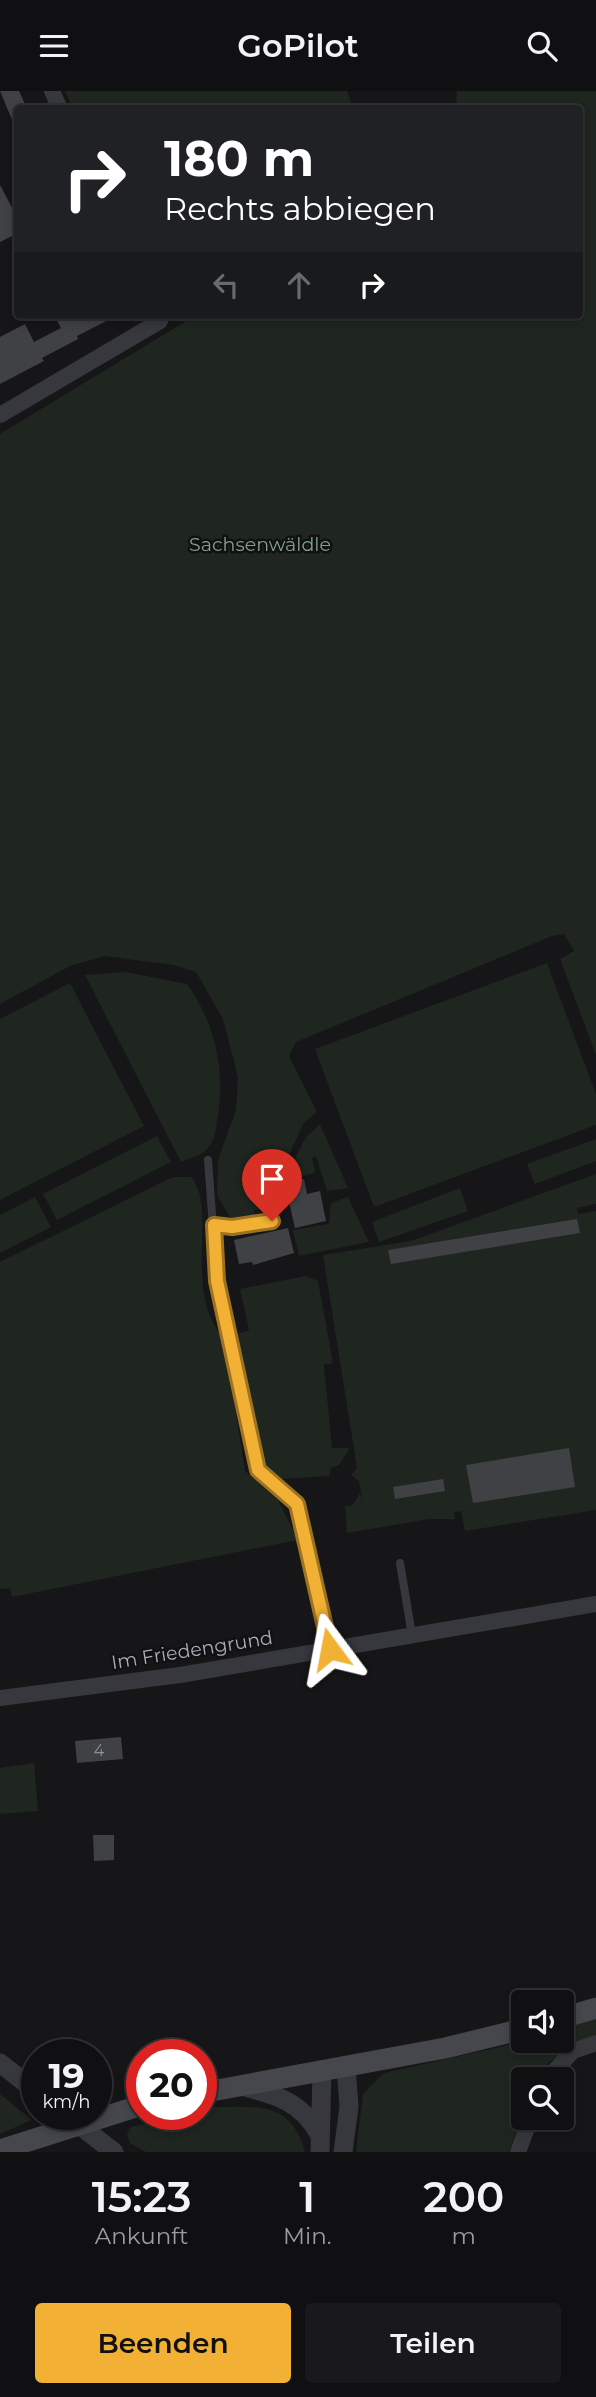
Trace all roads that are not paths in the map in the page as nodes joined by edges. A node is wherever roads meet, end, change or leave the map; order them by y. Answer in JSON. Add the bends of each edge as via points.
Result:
{"nodes":[{"id":1,"x":159,"y":319,"type":"edge"},
{"id":2,"x":0,"y":415,"type":"edge"},
{"id":3,"x":208,"y":1160,"type":"dead end"},
{"id":4,"x":274,"y":1195,"type":"dead end"},
{"id":5,"x":214,"y":1225,"type":"junction"},
{"id":6,"x":400,"y":1563,"type":"dead end"},
{"id":7,"x":596,"y":1604,"type":"edge"},
{"id":8,"x":412,"y":1635,"type":"junction"},
{"id":9,"x":330,"y":1649,"type":"junction"},
{"id":10,"x":0,"y":1698,"type":"edge"},
{"id":11,"x":596,"y":2007,"type":"edge"},
{"id":12,"x":574,"y":2014,"type":"edge"},
{"id":13,"x":511,"y":2032,"type":"edge"},
{"id":14,"x":596,"y":2043,"type":"edge"},
{"id":15,"x":0,"y":2063,"type":"edge"},
{"id":16,"x":346,"y":2066,"type":"junction"},
{"id":17,"x":558,"y":2067,"type":"edge"},
{"id":18,"x":322,"y":2070,"type":"junction"},
{"id":19,"x":21,"y":2079,"type":"edge"},
{"id":20,"x":240,"y":2085,"type":"junction"},
{"id":21,"x":217,"y":2090,"type":"edge"},
{"id":22,"x":126,"y":2110,"type":"edge"},
{"id":23,"x":86,"y":2130,"type":"edge"},
{"id":24,"x":526,"y":2130,"type":"edge"},
{"id":25,"x":320,"y":2143,"type":"edge"},
{"id":26,"x":0,"y":2150,"type":"edge"},
{"id":27,"x":114,"y":2152,"type":"edge"},
{"id":28,"x":343,"y":2152,"type":"edge"},
{"id":29,"x":518,"y":2152,"type":"edge"}],
"edges":[{"from":1,"to":2,"type":"street"},
{"from":3,"to":5,"type":"lane"},
{"from":4,"to":5,"type":"lane","via":[[272,1221]]},
{"from":5,"to":9,"type":"lane","via":[[217,1281],[258,1470],[297,1504]]},
{"from":6,"to":8,"type":"lane"},
{"from":7,"to":8,"type":"street","name":"Im Friedengrund"},
{"from":8,"to":9,"type":"street","name":"Im Friedengrund"},
{"from":9,"to":10,"type":"street","name":"Im Friedengrund","via":[[180,1675]]},
{"from":11,"to":12,"type":"main road"},
{"from":13,"to":16,"type":"main road"},
{"from":14,"to":17,"type":"street","via":[[573,2051]]},
{"from":15,"to":19,"type":"street"},
{"from":16,"to":18,"type":"main road"},
{"from":16,"to":28,"type":"street","via":[[349,2107]]},
{"from":18,"to":20,"type":"main road"},
{"from":18,"to":25,"type":"street"},
{"from":20,"to":21,"type":"main road"},
{"from":20,"to":25,"type":"street","via":[[298,2105],[310,2116]]},
{"from":22,"to":26,"type":"main road","bridge":true},
{"from":23,"to":27,"type":"street"},
{"from":24,"to":29,"type":"street"}]}
